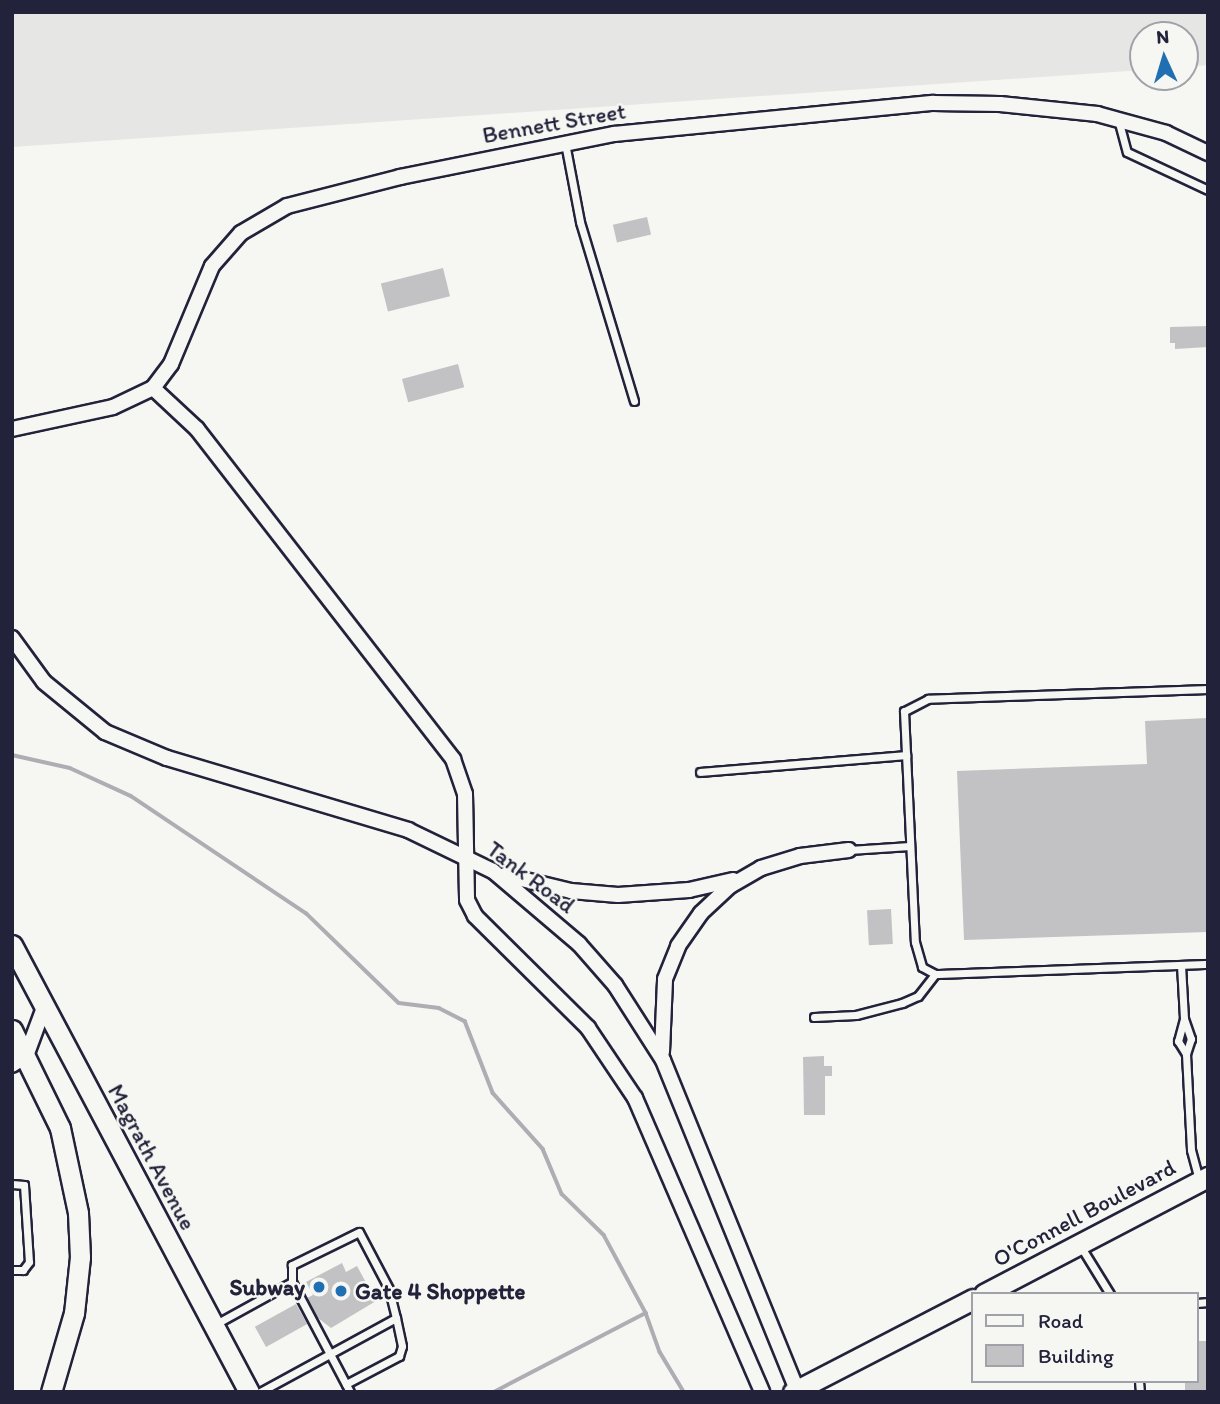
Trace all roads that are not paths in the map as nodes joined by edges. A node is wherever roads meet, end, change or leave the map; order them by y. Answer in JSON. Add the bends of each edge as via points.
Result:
{"nodes":[{"id":1,"x":1118,"y":118,"type":"junction"},
{"id":2,"x":565,"y":142,"type":"junction"},
{"id":3,"x":1208,"y":153,"type":"edge"},
{"id":4,"x":1208,"y":190,"type":"edge"},
{"id":5,"x":153,"y":388,"type":"junction"},
{"id":6,"x":634,"y":401,"type":"dead end"},
{"id":7,"x":12,"y":429,"type":"edge"},
{"id":8,"x":12,"y":638,"type":"edge"},
{"id":9,"x":1208,"y":689,"type":"edge"},
{"id":10,"x":906,"y":755,"type":"junction"},
{"id":11,"x":700,"y":772,"type":"dead end"},
{"id":12,"x":910,"y":846,"type":"junction"},
{"id":13,"x":849,"y":850,"type":"joint"},
{"id":14,"x":465,"y":857,"type":"junction"},
{"id":15,"x":493,"y":871,"type":"junction"},
{"id":16,"x":744,"y":876,"type":"junction"},
{"id":17,"x":12,"y":945,"type":"edge"},
{"id":18,"x":1208,"y":964,"type":"edge"},
{"id":19,"x":1181,"y":965,"type":"junction"},
{"id":20,"x":935,"y":974,"type":"junction"},
{"id":21,"x":44,"y":1006,"type":"junction"},
{"id":22,"x":814,"y":1017,"type":"dead end"},
{"id":23,"x":1184,"y":1019,"type":"junction"},
{"id":24,"x":12,"y":1030,"type":"edge"},
{"id":25,"x":1186,"y":1054,"type":"junction"},
{"id":26,"x":19,"y":1060,"type":"edge"},
{"id":27,"x":663,"y":1060,"type":"junction"},
{"id":28,"x":1204,"y":1179,"type":"edge"},
{"id":29,"x":12,"y":1184,"type":"edge"},
{"id":30,"x":1079,"y":1244,"type":"junction"},
{"id":31,"x":12,"y":1270,"type":"edge"},
{"id":32,"x":292,"y":1282,"type":"junction"},
{"id":33,"x":988,"y":1292,"type":"edge"},
{"id":34,"x":1109,"y":1292,"type":"edge"},
{"id":35,"x":972,"y":1300,"type":"edge"},
{"id":36,"x":396,"y":1318,"type":"junction"},
{"id":37,"x":214,"y":1325,"type":"junction"},
{"id":38,"x":330,"y":1354,"type":"junction"},
{"id":39,"x":348,"y":1388,"type":"edge"},
{"id":40,"x":796,"y":1391,"type":"edge"},
{"id":41,"x":51,"y":1392,"type":"edge"},
{"id":42,"x":249,"y":1392,"type":"edge"},
{"id":43,"x":260,"y":1392,"type":"edge"},
{"id":44,"x":762,"y":1392,"type":"edge"}],
"edges":[{"from":1,"to":2,"type":"street","name":"Bennett Street","via":[[1051,108],[933,103],[720,122]]},
{"from":1,"to":3,"type":"street","name":"Bennett Street"},
{"from":1,"to":4,"type":"lane","via":[[1127,152]]},
{"from":2,"to":5,"type":"street","name":"Bennett Street","via":[[400,177],[266,215],[231,241],[212,266],[171,364]]},
{"from":2,"to":6,"type":"lane","via":[[580,222]]},
{"from":5,"to":7,"type":"street","name":"Bennett Street","via":[[113,407]]},
{"from":5,"to":14,"type":"street","via":[[197,429],[453,759],[464,794]]},
{"from":8,"to":14,"type":"street","name":"Tank Road","via":[[28,665],[62,701],[124,742],[347,809]]},
{"from":9,"to":10,"type":"lane","via":[[928,699],[904,711]]},
{"from":10,"to":11,"type":"lane"},
{"from":10,"to":12,"type":"lane"},
{"from":12,"to":13,"type":"lane"},
{"from":12,"to":20,"type":"lane","via":[[917,958]]},
{"from":13,"to":16,"type":"street","via":[[800,856]]},
{"from":14,"to":15,"type":"street","name":"Tank Road"},
{"from":14,"to":44,"type":"street","via":[[464,884],[475,916],[588,1028],[635,1098]]},
{"from":15,"to":16,"type":"street","via":[[572,891],[618,895],[689,890]]},
{"from":15,"to":27,"type":"street","name":"Tank Road","via":[[579,944],[615,985]]},
{"from":16,"to":27,"type":"street","via":[[701,913],[678,946],[662,997]]},
{"from":17,"to":21,"type":"main road","name":"Magrath Avenue"},
{"from":18,"to":19,"type":"lane"},
{"from":19,"to":20,"type":"lane"},
{"from":19,"to":23,"type":"lane"},
{"from":20,"to":22,"type":"lane","via":[[918,996],[902,1003],[856,1015]]},
{"from":21,"to":26,"type":"street"},
{"from":21,"to":37,"type":"main road","name":"Magrath Avenue"},
{"from":23,"to":25,"type":"lane","via":[[1192,1040]]},
{"from":23,"to":25,"type":"lane","via":[[1178,1041]]},
{"from":24,"to":26,"type":"main road"},
{"from":25,"to":28,"type":"lane","via":[[1191,1150]]},
{"from":26,"to":41,"type":"main road","via":[[60,1128],[78,1213],[80,1257],[74,1313]]},
{"from":27,"to":40,"type":"street","name":"Tank Road"},
{"from":28,"to":30,"type":"main road","name":"O'Connell Boulevard"},
{"from":29,"to":31,"type":"lane","via":[[24,1185],[29,1262],[23,1270]]},
{"from":30,"to":33,"type":"main road","name":"O'Connell Boulevard"},
{"from":30,"to":34,"type":"lane"},
{"from":32,"to":36,"type":"lane","via":[[292,1265],[359,1232],[389,1289]]},
{"from":32,"to":37,"type":"lane"},
{"from":32,"to":38,"type":"lane"},
{"from":35,"to":40,"type":"main road"},
{"from":36,"to":38,"type":"lane"},
{"from":36,"to":39,"type":"lane","via":[[399,1356]]},
{"from":37,"to":42,"type":"main road","name":"Magrath Avenue"},
{"from":38,"to":39,"type":"lane"},
{"from":38,"to":43,"type":"lane"}]}
